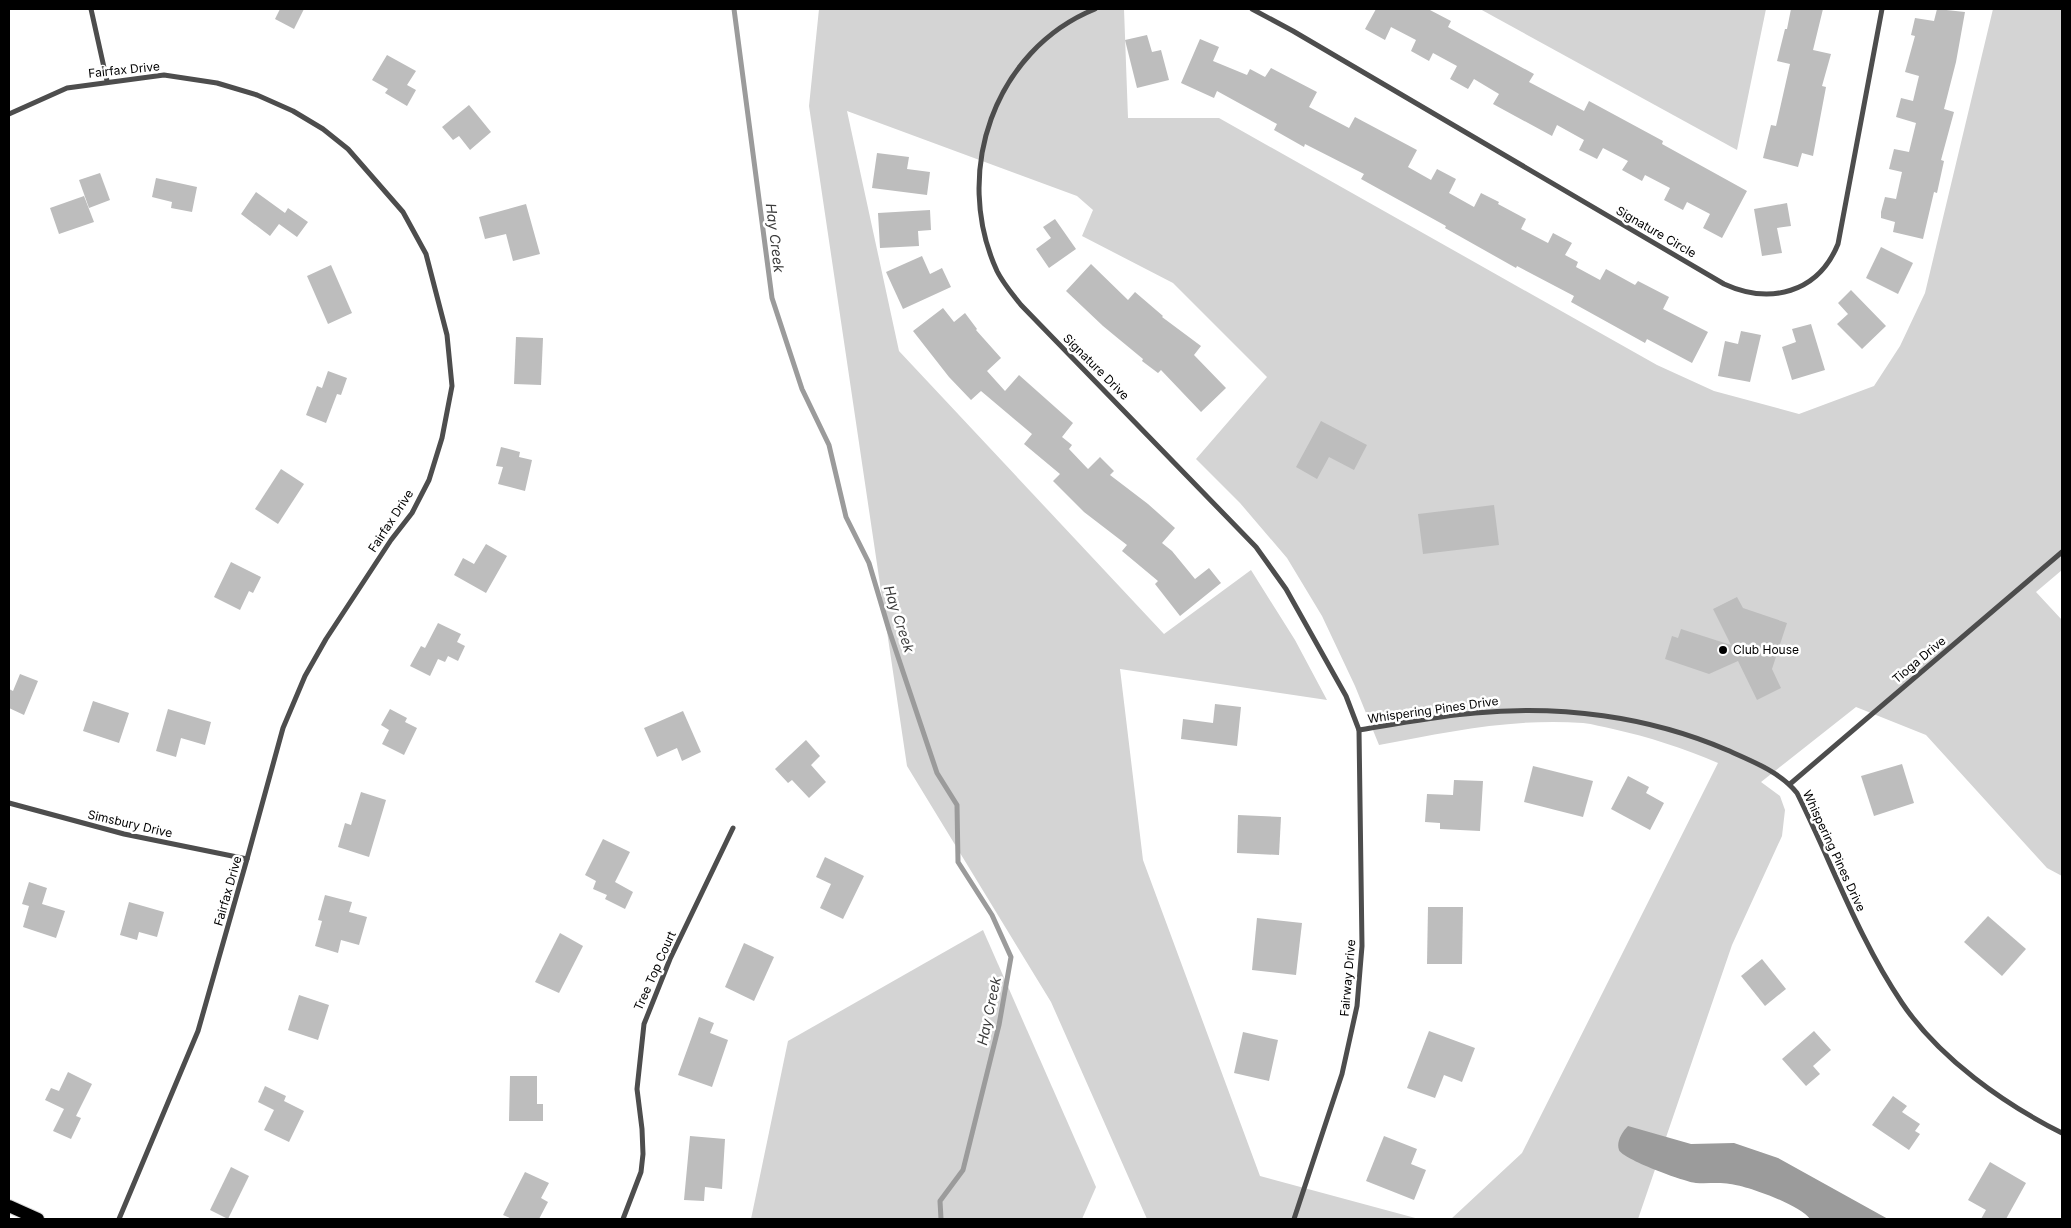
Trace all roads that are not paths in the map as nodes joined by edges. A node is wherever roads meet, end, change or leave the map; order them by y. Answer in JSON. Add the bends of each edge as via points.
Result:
{"nodes":[{"id":1,"x":91,"y":9,"type":"edge"},
{"id":2,"x":1095,"y":9,"type":"edge"},
{"id":3,"x":1252,"y":9,"type":"edge"},
{"id":4,"x":1882,"y":9,"type":"edge"},
{"id":5,"x":107,"y":82,"type":"junction"},
{"id":6,"x":9,"y":114,"type":"edge"},
{"id":7,"x":2062,"y":552,"type":"edge"},
{"id":8,"x":1359,"y":730,"type":"junction"},
{"id":9,"x":1790,"y":784,"type":"junction"},
{"id":10,"x":9,"y":803,"type":"edge"},
{"id":11,"x":733,"y":828,"type":"dead end"},
{"id":12,"x":247,"y":859,"type":"junction"},
{"id":13,"x":2062,"y":1133,"type":"edge"},
{"id":14,"x":9,"y":1206,"type":"edge"},
{"id":15,"x":38,"y":1219,"type":"edge"},
{"id":16,"x":119,"y":1219,"type":"edge"},
{"id":17,"x":623,"y":1219,"type":"edge"},
{"id":18,"x":1294,"y":1219,"type":"edge"}],
"edges":[{"from":1,"to":5,"type":"street"},
{"from":2,"to":8,"type":"street","name":"Signature Drive","via":[[1058,29],[1031,52],[1009,81],[992,113],[983,146],[979,191],[990,254],[997,272],[1020,305],[1256,547],[1286,589],[1346,696]]},
{"from":3,"to":4,"type":"street","name":"Signature Circle","via":[[1724,284],[1762,294],[1788,291],[1808,282],[1827,266],[1838,244]]},
{"from":5,"to":6,"type":"street","name":"Fairfax Drive","via":[[68,88]]},
{"from":5,"to":12,"type":"street","name":"Fairfax Drive","via":[[164,75],[217,83],[257,95],[323,129],[348,149],[403,212],[426,254],[448,336],[452,386],[442,438],[428,480],[412,513],[326,639],[305,676],[283,728]]},
{"from":7,"to":9,"type":"street","name":"Tioga Drive"},
{"from":8,"to":9,"type":"street","name":"Whispering Pines Drive","via":[[1490,712],[1536,710],[1591,714],[1635,721],[1709,742]]},
{"from":8,"to":18,"type":"street","name":"Fairway Drive","via":[[1362,946],[1357,1006],[1342,1074]]},
{"from":9,"to":13,"type":"street","name":"Whispering Pines Drive","via":[[1803,804],[1877,963],[1916,1022],[1946,1053],[1989,1088]]},
{"from":10,"to":12,"type":"street","name":"Simsbury Drive","via":[[124,834]]},
{"from":11,"to":17,"type":"street","name":"Tree Top Court","via":[[670,959],[644,1024],[637,1090],[642,1129],[641,1172]]},
{"from":12,"to":16,"type":"street","name":"Fairfax Drive","via":[[198,1031]]},
{"from":14,"to":15,"type":"main road"}]}
